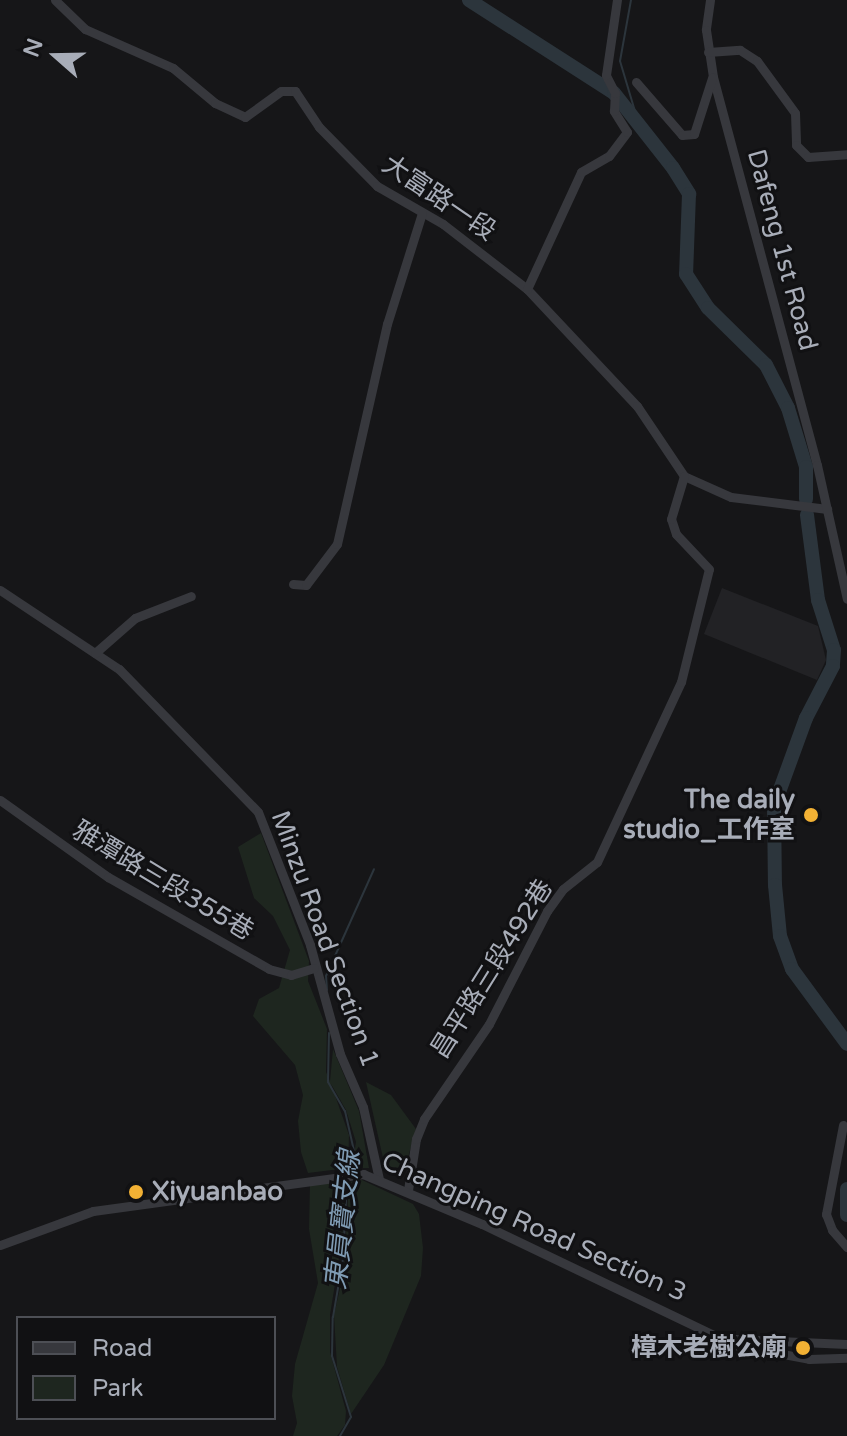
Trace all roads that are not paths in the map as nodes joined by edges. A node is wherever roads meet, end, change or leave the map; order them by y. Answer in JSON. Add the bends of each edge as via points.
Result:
{"nodes":[{"id":1,"x":55,"y":0,"type":"edge"},
{"id":2,"x":617,"y":0,"type":"edge"},
{"id":3,"x":710,"y":0,"type":"edge"},
{"id":4,"x":708,"y":52,"type":"junction"},
{"id":5,"x":713,"y":77,"type":"junction"},
{"id":6,"x":636,"y":82,"type":"dead end"},
{"id":7,"x":847,"y":154,"type":"edge"},
{"id":8,"x":422,"y":213,"type":"junction"},
{"id":9,"x":527,"y":289,"type":"junction"},
{"id":10,"x":684,"y":476,"type":"junction"},
{"id":11,"x":827,"y":509,"type":"junction"},
{"id":12,"x":293,"y":584,"type":"dead end"},
{"id":13,"x":0,"y":590,"type":"edge"},
{"id":14,"x":191,"y":596,"type":"dead end"},
{"id":15,"x":847,"y":599,"type":"edge"},
{"id":16,"x":95,"y":653,"type":"junction"},
{"id":17,"x":0,"y":800,"type":"edge"},
{"id":18,"x":314,"y":968,"type":"junction"},
{"id":19,"x":843,"y":1125,"type":"dead end"},
{"id":20,"x":379,"y":1179,"type":"junction"},
{"id":21,"x":408,"y":1190,"type":"junction"},
{"id":22,"x":0,"y":1245,"type":"edge"},
{"id":23,"x":847,"y":1247,"type":"edge"},
{"id":24,"x":720,"y":1336,"type":"junction"},
{"id":25,"x":847,"y":1344,"type":"edge"},
{"id":26,"x":847,"y":1358,"type":"edge"}],
"edges":[{"from":1,"to":8,"type":"street","name":"大富路一段","via":[[85,29],[173,68],[215,103],[245,117],[281,91],[295,91],[341,153],[377,186]]},
{"from":2,"to":9,"type":"street","via":[[606,75],[615,93],[614,111],[627,132],[609,156],[581,172]]},
{"from":3,"to":4,"type":"street","name":"Dafeng 1st Road"},
{"from":4,"to":5,"type":"street","name":"Dafeng 1st Road"},
{"from":4,"to":7,"type":"street","via":[[740,50],[757,61],[795,113],[796,145],[808,157]]},
{"from":5,"to":6,"type":"street","via":[[694,134],[682,135]]},
{"from":5,"to":11,"type":"street","name":"Dafeng 1st Road"},
{"from":8,"to":9,"type":"street","name":"大富路一段"},
{"from":8,"to":12,"type":"street","via":[[387,324],[337,544],[306,585]]},
{"from":9,"to":10,"type":"street","name":"大富路一段","via":[[637,406]]},
{"from":10,"to":11,"type":"street","via":[[731,497]]},
{"from":10,"to":21,"type":"street","name":"昌平路三段492巷","via":[[671,519],[676,534],[709,569],[681,682],[597,862],[563,889],[547,911],[489,1024],[424,1119]]},
{"from":11,"to":15,"type":"street","name":"Dafeng 1st Road"},
{"from":13,"to":16,"type":"street","name":"Minzu Road Section 1"},
{"from":14,"to":16,"type":"street","via":[[135,618]]},
{"from":16,"to":18,"type":"street","name":"Minzu Road Section 1","via":[[119,669],[249,799],[310,945]]},
{"from":17,"to":18,"type":"street","name":"雅潭路三段355巷","via":[[108,877],[269,969],[291,975]]},
{"from":18,"to":20,"type":"street","name":"Minzu Road Section 1","via":[[363,1107]]},
{"from":19,"to":23,"type":"street","via":[[826,1214]]},
{"from":20,"to":21,"type":"street","name":"Changping Road Section 3"},
{"from":20,"to":22,"type":"street","name":"Changping Road Section 3","via":[[346,1174],[93,1211]]},
{"from":21,"to":24,"type":"street","name":"Changping Road Section 3"},
{"from":24,"to":25,"type":"street","name":"Changping Road Section 3","via":[[762,1343]]},
{"from":24,"to":26,"type":"street","name":"Changping Road Section 3","via":[[770,1354]]}]}
